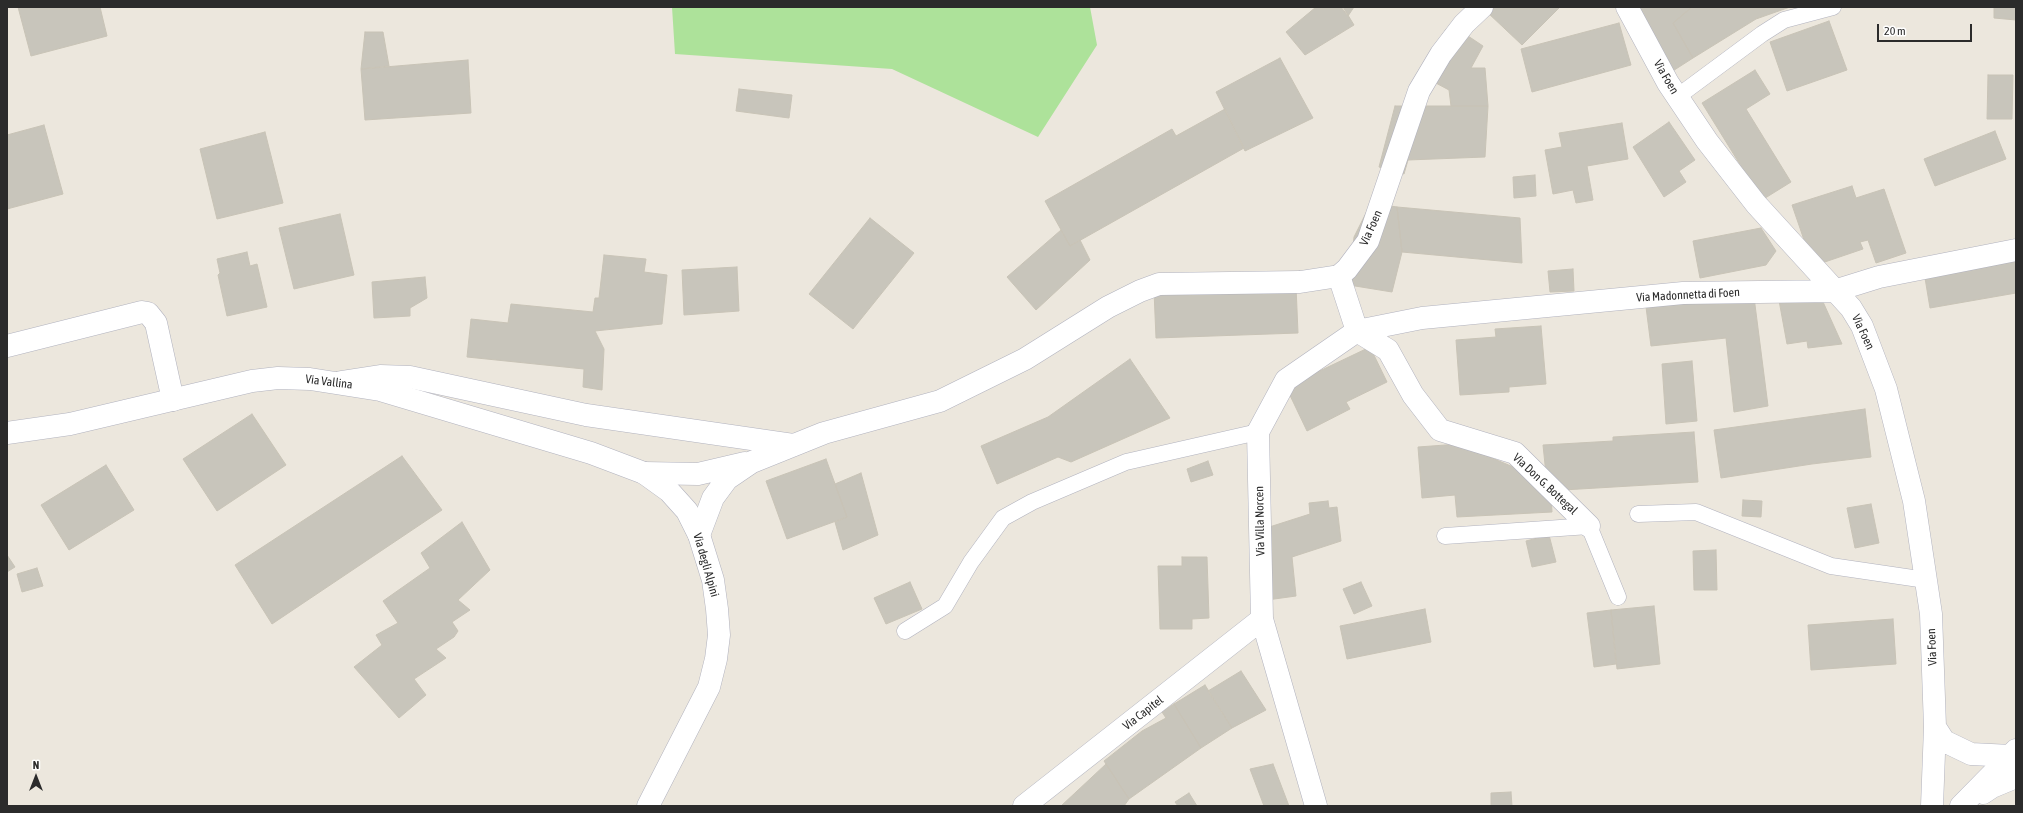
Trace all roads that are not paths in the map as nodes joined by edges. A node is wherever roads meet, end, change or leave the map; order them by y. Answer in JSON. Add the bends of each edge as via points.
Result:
{"nodes":[{"id":1,"x":1482,"y":7,"type":"edge"},
{"id":2,"x":1627,"y":7,"type":"edge"},
{"id":3,"x":1833,"y":7,"type":"edge"},
{"id":4,"x":1677,"y":97,"type":"junction"},
{"id":5,"x":2016,"y":250,"type":"edge"},
{"id":6,"x":1339,"y":276,"type":"junction"},
{"id":7,"x":1834,"y":291,"type":"junction"},
{"id":8,"x":1357,"y":332,"type":"junction"},
{"id":9,"x":7,"y":346,"type":"edge"},
{"id":10,"x":335,"y":383,"type":"junction"},
{"id":11,"x":173,"y":400,"type":"junction"},
{"id":12,"x":16,"y":432,"type":"edge"},
{"id":13,"x":1258,"y":432,"type":"junction"},
{"id":14,"x":793,"y":445,"type":"junction"},
{"id":15,"x":7,"y":446,"type":"edge"},
{"id":16,"x":752,"y":462,"type":"junction"},
{"id":17,"x":644,"y":473,"type":"junction"},
{"id":18,"x":1638,"y":514,"type":"dead end"},
{"id":19,"x":1589,"y":526,"type":"junction"},
{"id":20,"x":699,"y":535,"type":"junction"},
{"id":21,"x":1445,"y":536,"type":"dead end"},
{"id":22,"x":1926,"y":580,"type":"junction"},
{"id":23,"x":1618,"y":597,"type":"dead end"},
{"id":24,"x":1262,"y":619,"type":"junction"},
{"id":25,"x":905,"y":631,"type":"dead end"},
{"id":26,"x":1935,"y":727,"type":"junction"},
{"id":27,"x":2013,"y":753,"type":"edge"},
{"id":28,"x":2016,"y":777,"type":"edge"},
{"id":29,"x":648,"y":806,"type":"edge"},
{"id":30,"x":1024,"y":806,"type":"edge"},
{"id":31,"x":1316,"y":806,"type":"edge"},
{"id":32,"x":1932,"y":806,"type":"edge"},
{"id":33,"x":1963,"y":806,"type":"edge"}],
"edges":[{"from":1,"to":6,"type":"street","name":"Via Foen","via":[[1464,24],[1441,54],[1419,91],[1368,241]]},
{"from":2,"to":4,"type":"street","name":"Via Foen"},
{"from":3,"to":4,"type":"lane","via":[[1784,20]]},
{"from":4,"to":7,"type":"street","name":"Via Foen","via":[[1756,204]]},
{"from":5,"to":7,"type":"street","name":"Via Madonnetta di Foen","via":[[1879,277]]},
{"from":6,"to":8,"type":"street"},
{"from":6,"to":14,"type":"street","via":[[1300,282],[1159,284],[1108,307],[1025,359],[940,401],[824,433]]},
{"from":7,"to":8,"type":"street","name":"Via Madonnetta di Foen","via":[[1684,293],[1422,318]]},
{"from":7,"to":22,"type":"street","name":"Via Foen","via":[[1851,308],[1862,326],[1886,389],[1914,501]]},
{"from":8,"to":13,"type":"street","name":"Via Villa Norcen","via":[[1286,380]]},
{"from":8,"to":19,"type":"street","name":"Via Don G. Bottegal","via":[[1388,350],[1413,395],[1440,430],[1515,453]]},
{"from":9,"to":11,"type":"street","via":[[142,312],[148,313],[156,322]]},
{"from":10,"to":11,"type":"street","name":"Via Vallina","via":[[278,378],[252,381]]},
{"from":10,"to":14,"type":"street","via":[[380,376],[410,377],[586,415]]},
{"from":10,"to":17,"type":"street","name":"Via Vallina","via":[[380,390],[591,453]]},
{"from":11,"to":12,"type":"street","name":"Via Vallina","via":[[70,424]]},
{"from":12,"to":15,"type":"street"},
{"from":13,"to":24,"type":"street","name":"Via Villa Norcen"},
{"from":13,"to":25,"type":"lane","via":[[1126,462],[1032,502],[1002,518],[971,562],[945,606]]},
{"from":14,"to":16,"type":"street"},
{"from":16,"to":17,"type":"street","via":[[698,474]]},
{"from":16,"to":20,"type":"street","via":[[727,479],[713,498]]},
{"from":17,"to":20,"type":"street","name":"Via degli Alpini","via":[[669,491],[687,511]]},
{"from":18,"to":22,"type":"lane","via":[[1696,512],[1831,566]]},
{"from":19,"to":21,"type":"lane"},
{"from":19,"to":23,"type":"lane"},
{"from":20,"to":29,"type":"street","name":"Via degli Alpini","via":[[713,580],[718,609],[719,635],[716,659],[709,686]]},
{"from":22,"to":26,"type":"street","name":"Via Foen","via":[[1931,614]]},
{"from":24,"to":30,"type":"street","name":"Via Capitel"},
{"from":24,"to":31,"type":"street","name":"Via Villa Norcen"},
{"from":26,"to":27,"type":"street","via":[[1944,741],[1971,754]]},
{"from":26,"to":32,"type":"street","name":"Via Foen"},
{"from":27,"to":33,"type":"street"},
{"from":28,"to":33,"type":"street","via":[[1992,787]]}]}
